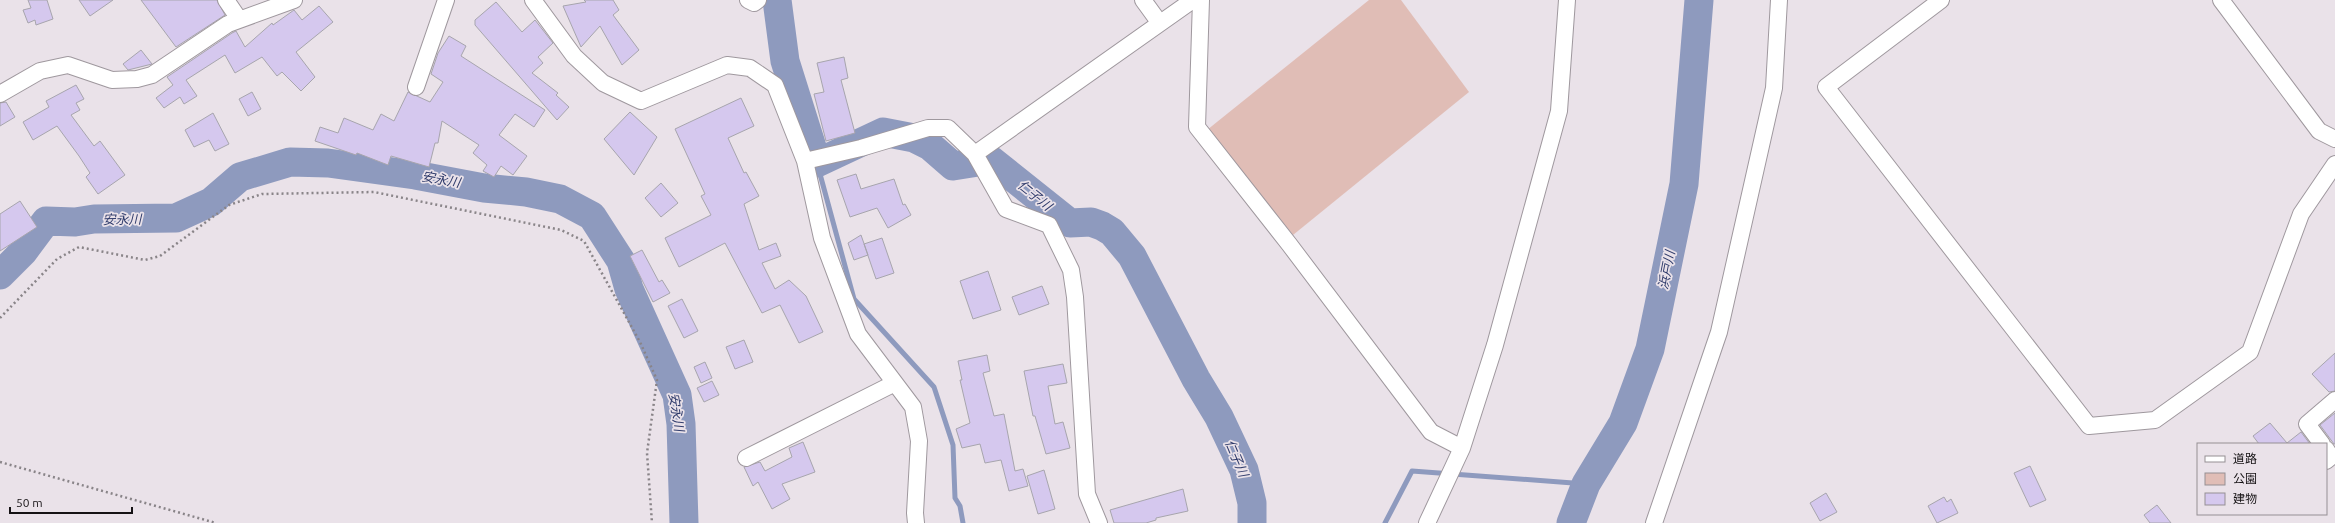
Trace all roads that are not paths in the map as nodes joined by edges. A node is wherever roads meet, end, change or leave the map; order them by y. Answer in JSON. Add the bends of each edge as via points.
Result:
{"nodes":[{"id":1,"x":226,"y":0,"type":"edge"},
{"id":2,"x":294,"y":0,"type":"edge"},
{"id":3,"x":446,"y":0,"type":"edge"},
{"id":4,"x":533,"y":0,"type":"edge"},
{"id":5,"x":748,"y":0,"type":"edge"},
{"id":6,"x":758,"y":0,"type":"edge"},
{"id":7,"x":1143,"y":0,"type":"edge"},
{"id":8,"x":1193,"y":0,"type":"edge"},
{"id":9,"x":1201,"y":0,"type":"edge"},
{"id":10,"x":1567,"y":0,"type":"edge"},
{"id":11,"x":1779,"y":0,"type":"edge"},
{"id":12,"x":1942,"y":0,"type":"edge"},
{"id":13,"x":2221,"y":0,"type":"edge"},
{"id":14,"x":239,"y":19,"type":"junction"},
{"id":15,"x":1159,"y":22,"type":"junction"},
{"id":16,"x":416,"y":87,"type":"dead end"},
{"id":17,"x":0,"y":94,"type":"edge"},
{"id":18,"x":2335,"y":139,"type":"edge"},
{"id":19,"x":975,"y":154,"type":"junction"},
{"id":20,"x":805,"y":161,"type":"junction"},
{"id":21,"x":2335,"y":164,"type":"edge"},
{"id":22,"x":895,"y":383,"type":"junction"},
{"id":23,"x":2335,"y":400,"type":"edge"},
{"id":24,"x":2321,"y":443,"type":"edge"},
{"id":25,"x":1462,"y":448,"type":"junction"},
{"id":26,"x":746,"y":458,"type":"dead end"},
{"id":27,"x":916,"y":523,"type":"edge"},
{"id":28,"x":1099,"y":523,"type":"edge"},
{"id":29,"x":1427,"y":523,"type":"edge"},
{"id":30,"x":1654,"y":523,"type":"edge"}],
"edges":[{"from":1,"to":14,"type":"street"},
{"from":2,"to":14,"type":"street"},
{"from":3,"to":16,"type":"street"},
{"from":4,"to":20,"type":"street","via":[[574,56],[603,82],[641,101],[727,65],[750,68],[775,85]]},
{"from":5,"to":6,"type":"street","via":[[754,3]]},
{"from":7,"to":15,"type":"street"},
{"from":8,"to":15,"type":"street"},
{"from":9,"to":25,"type":"street","via":[[1197,127],[1294,250],[1431,432]]},
{"from":10,"to":25,"type":"street","via":[[1559,111],[1495,345]]},
{"from":11,"to":30,"type":"street","via":[[1774,88],[1720,332]]},
{"from":12,"to":21,"type":"street","via":[[1826,87],[2089,426],[2155,420],[2250,352],[2301,214]]},
{"from":13,"to":18,"type":"street","via":[[2319,131]]},
{"from":14,"to":17,"type":"street","via":[[152,75],[137,79],[112,80],[68,65],[40,71]]},
{"from":15,"to":19,"type":"street"},
{"from":19,"to":20,"type":"street","via":[[948,128],[928,128],[862,148]]},
{"from":19,"to":28,"type":"street","via":[[1006,209],[1049,225],[1071,270],[1075,297],[1087,494]]},
{"from":20,"to":22,"type":"street","via":[[822,238],[858,334]]},
{"from":22,"to":26,"type":"street"},
{"from":22,"to":27,"type":"street","via":[[913,407],[919,441]]},
{"from":23,"to":24,"type":"street","via":[[2307,424]]},
{"from":25,"to":29,"type":"street"}]}
